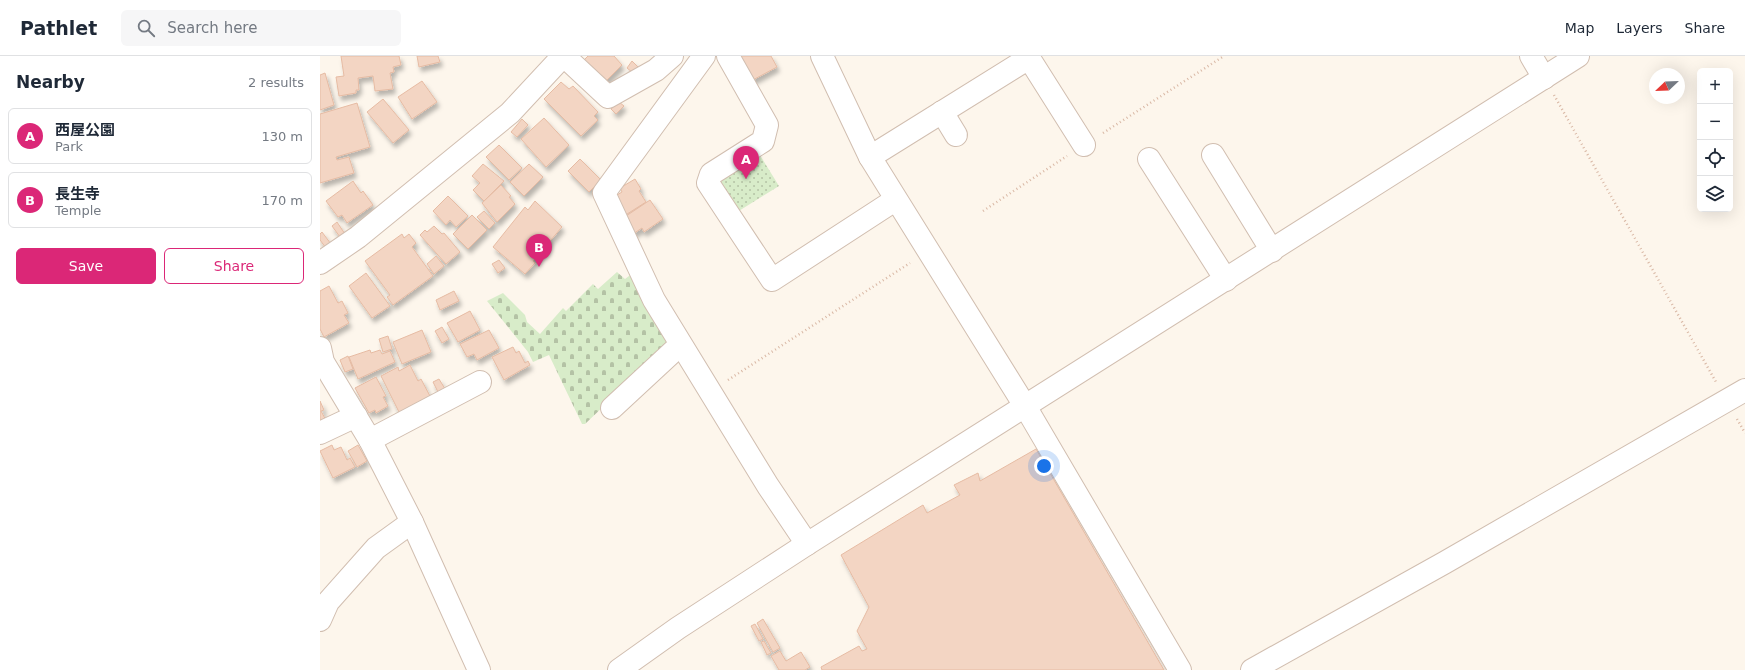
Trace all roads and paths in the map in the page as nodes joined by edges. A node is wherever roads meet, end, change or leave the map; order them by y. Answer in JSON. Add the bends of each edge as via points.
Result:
{"nodes":[{"id":1,"x":564,"y":56,"type":"edge"},
{"id":2,"x":672,"y":56,"type":"edge"},
{"id":3,"x":704,"y":56,"type":"edge"},
{"id":4,"x":728,"y":56,"type":"edge"},
{"id":5,"x":822,"y":56,"type":"edge"},
{"id":6,"x":1532,"y":56,"type":"edge"},
{"id":7,"x":1578,"y":56,"type":"edge"},
{"id":8,"x":1544,"y":78,"type":"junction"},
{"id":9,"x":942,"y":112,"type":"junction"},
{"id":10,"x":956,"y":135,"type":"dead end"},
{"id":11,"x":1084,"y":145,"type":"dead end"},
{"id":12,"x":1213,"y":155,"type":"dead end"},
{"id":13,"x":870,"y":157,"type":"junction"},
{"id":14,"x":1149,"y":159,"type":"dead end"},
{"id":15,"x":896,"y":200,"type":"junction"},
{"id":16,"x":1272,"y":251,"type":"junction"},
{"id":17,"x":927,"y":252,"type":"junction"},
{"id":18,"x":320,"y":263,"type":"edge"},
{"id":19,"x":1226,"y":280,"type":"junction"},
{"id":20,"x":680,"y":345,"type":"junction"},
{"id":21,"x":320,"y":348,"type":"edge"},
{"id":22,"x":465,"y":384,"type":"dead end"},
{"id":23,"x":710,"y":391,"type":"junction"},
{"id":24,"x":1736,"y":395,"type":"edge"},
{"id":25,"x":1024,"y":406,"type":"junction"},
{"id":26,"x":612,"y":408,"type":"dead end"},
{"id":27,"x":356,"y":416,"type":"junction"},
{"id":28,"x":320,"y":433,"type":"edge"},
{"id":29,"x":1745,"y":433,"type":"edge"},
{"id":30,"x":370,"y":440,"type":"junction"},
{"id":31,"x":412,"y":522,"type":"junction"},
{"id":32,"x":807,"y":544,"type":"junction"},
{"id":33,"x":320,"y":620,"type":"edge"},
{"id":34,"x":623,"y":669,"type":"edge"},
{"id":35,"x":479,"y":670,"type":"edge"},
{"id":36,"x":1180,"y":670,"type":"edge"},
{"id":37,"x":1252,"y":670,"type":"edge"}],
"edges":[{"from":1,"to":2,"type":"street","via":[[608,97],[656,70]]},
{"from":1,"to":18,"type":"street","via":[[510,113],[358,237]]},
{"from":3,"to":20,"type":"street","via":[[604,193],[654,300]]},
{"from":4,"to":15,"type":"street","via":[[767,125],[763,141],[711,174],[708,183],[772,280]]},
{"from":5,"to":13,"type":"street"},
{"from":6,"to":8,"type":"street"},
{"from":7,"to":8,"type":"street"},
{"from":8,"to":16,"type":"street"},
{"from":8,"to":24,"type":"path"},
{"from":9,"to":10,"type":"street"},
{"from":9,"to":11,"type":"street","via":[[1029,58]]},
{"from":9,"to":13,"type":"street"},
{"from":12,"to":16,"type":"street"},
{"from":13,"to":15,"type":"street"},
{"from":14,"to":19,"type":"street"},
{"from":15,"to":17,"type":"street"},
{"from":16,"to":19,"type":"street"},
{"from":17,"to":23,"type":"path"},
{"from":17,"to":25,"type":"street"},
{"from":19,"to":25,"type":"street"},
{"from":20,"to":23,"type":"street"},
{"from":20,"to":26,"type":"street"},
{"from":21,"to":27,"type":"street","via":[[323,362]]},
{"from":22,"to":30,"type":"street"},
{"from":23,"to":32,"type":"street"},
{"from":24,"to":29,"type":"path"},
{"from":24,"to":37,"type":"street"},
{"from":25,"to":32,"type":"street"},
{"from":25,"to":36,"type":"street"},
{"from":27,"to":28,"type":"street"},
{"from":27,"to":30,"type":"street"},
{"from":30,"to":31,"type":"street"},
{"from":31,"to":33,"type":"street","via":[[376,548],[328,602]]},
{"from":31,"to":35,"type":"street"},
{"from":32,"to":34,"type":"street","via":[[678,628]]}]}
